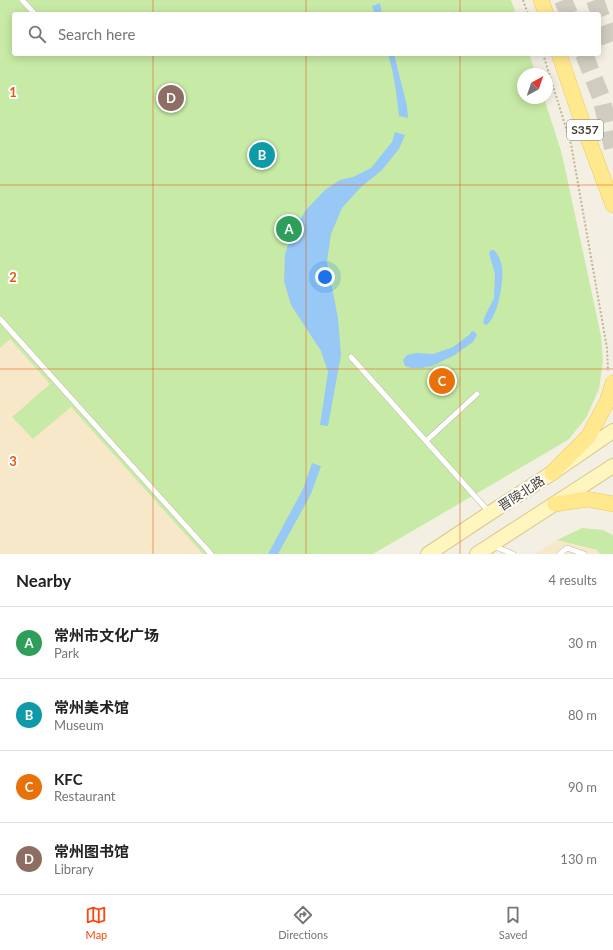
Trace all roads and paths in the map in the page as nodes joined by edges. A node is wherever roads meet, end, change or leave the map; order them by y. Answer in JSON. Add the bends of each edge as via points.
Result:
{"nodes":[{"id":1,"x":22,"y":0,"type":"edge"},
{"id":2,"x":523,"y":0,"type":"edge"},
{"id":3,"x":541,"y":0,"type":"edge"},
{"id":4,"x":33,"y":12,"type":"edge"},
{"id":5,"x":527,"y":12,"type":"edge"},
{"id":6,"x":545,"y":12,"type":"edge"},
{"id":7,"x":544,"y":56,"type":"edge"},
{"id":8,"x":560,"y":56,"type":"edge"},
{"id":9,"x":613,"y":205,"type":"edge"},
{"id":10,"x":0,"y":319,"type":"edge"},
{"id":11,"x":351,"y":357,"type":"dead end"},
{"id":12,"x":612,"y":386,"type":"edge"},
{"id":13,"x":477,"y":394,"type":"dead end"},
{"id":14,"x":613,"y":431,"type":"edge"},
{"id":15,"x":426,"y":441,"type":"junction"},
{"id":16,"x":613,"y":466,"type":"edge"},
{"id":17,"x":552,"y":473,"type":"junction"},
{"id":18,"x":555,"y":504,"type":"junction"},
{"id":19,"x":613,"y":504,"type":"edge"},
{"id":20,"x":490,"y":513,"type":"junction"},
{"id":21,"x":490,"y":545,"type":"junction"},
{"id":22,"x":211,"y":554,"type":"edge"},
{"id":23,"x":428,"y":554,"type":"edge"},
{"id":24,"x":477,"y":554,"type":"edge"},
{"id":25,"x":513,"y":554,"type":"edge"},
{"id":26,"x":560,"y":554,"type":"edge"},
{"id":27,"x":584,"y":554,"type":"edge"}],
"edges":[{"from":1,"to":4,"type":"lane"},
{"from":2,"to":5,"type":"path"},
{"from":3,"to":6,"type":"main road"},
{"from":7,"to":12,"type":"path","via":[[571,144]]},
{"from":8,"to":9,"type":"main road","number":"S357"},
{"from":10,"to":22,"type":"lane"},
{"from":11,"to":15,"type":"lane"},
{"from":12,"to":17,"type":"main road","via":[[607,402],[588,438]]},
{"from":13,"to":15,"type":"lane"},
{"from":14,"to":17,"type":"main road","name":"晋陵北路"},
{"from":15,"to":20,"type":"lane"},
{"from":16,"to":18,"type":"main road","name":"晋陵北路"},
{"from":17,"to":20,"type":"main road","name":"晋陵北路"},
{"from":18,"to":19,"type":"main road","via":[[587,499]]},
{"from":18,"to":21,"type":"main road","name":"晋陵北路"},
{"from":20,"to":23,"type":"main road","name":"晋陵北路"},
{"from":21,"to":24,"type":"main road","name":"晋陵北路"},
{"from":21,"to":25,"type":"lane"},
{"from":26,"to":27,"type":"lane","via":[[567,548]]}]}
